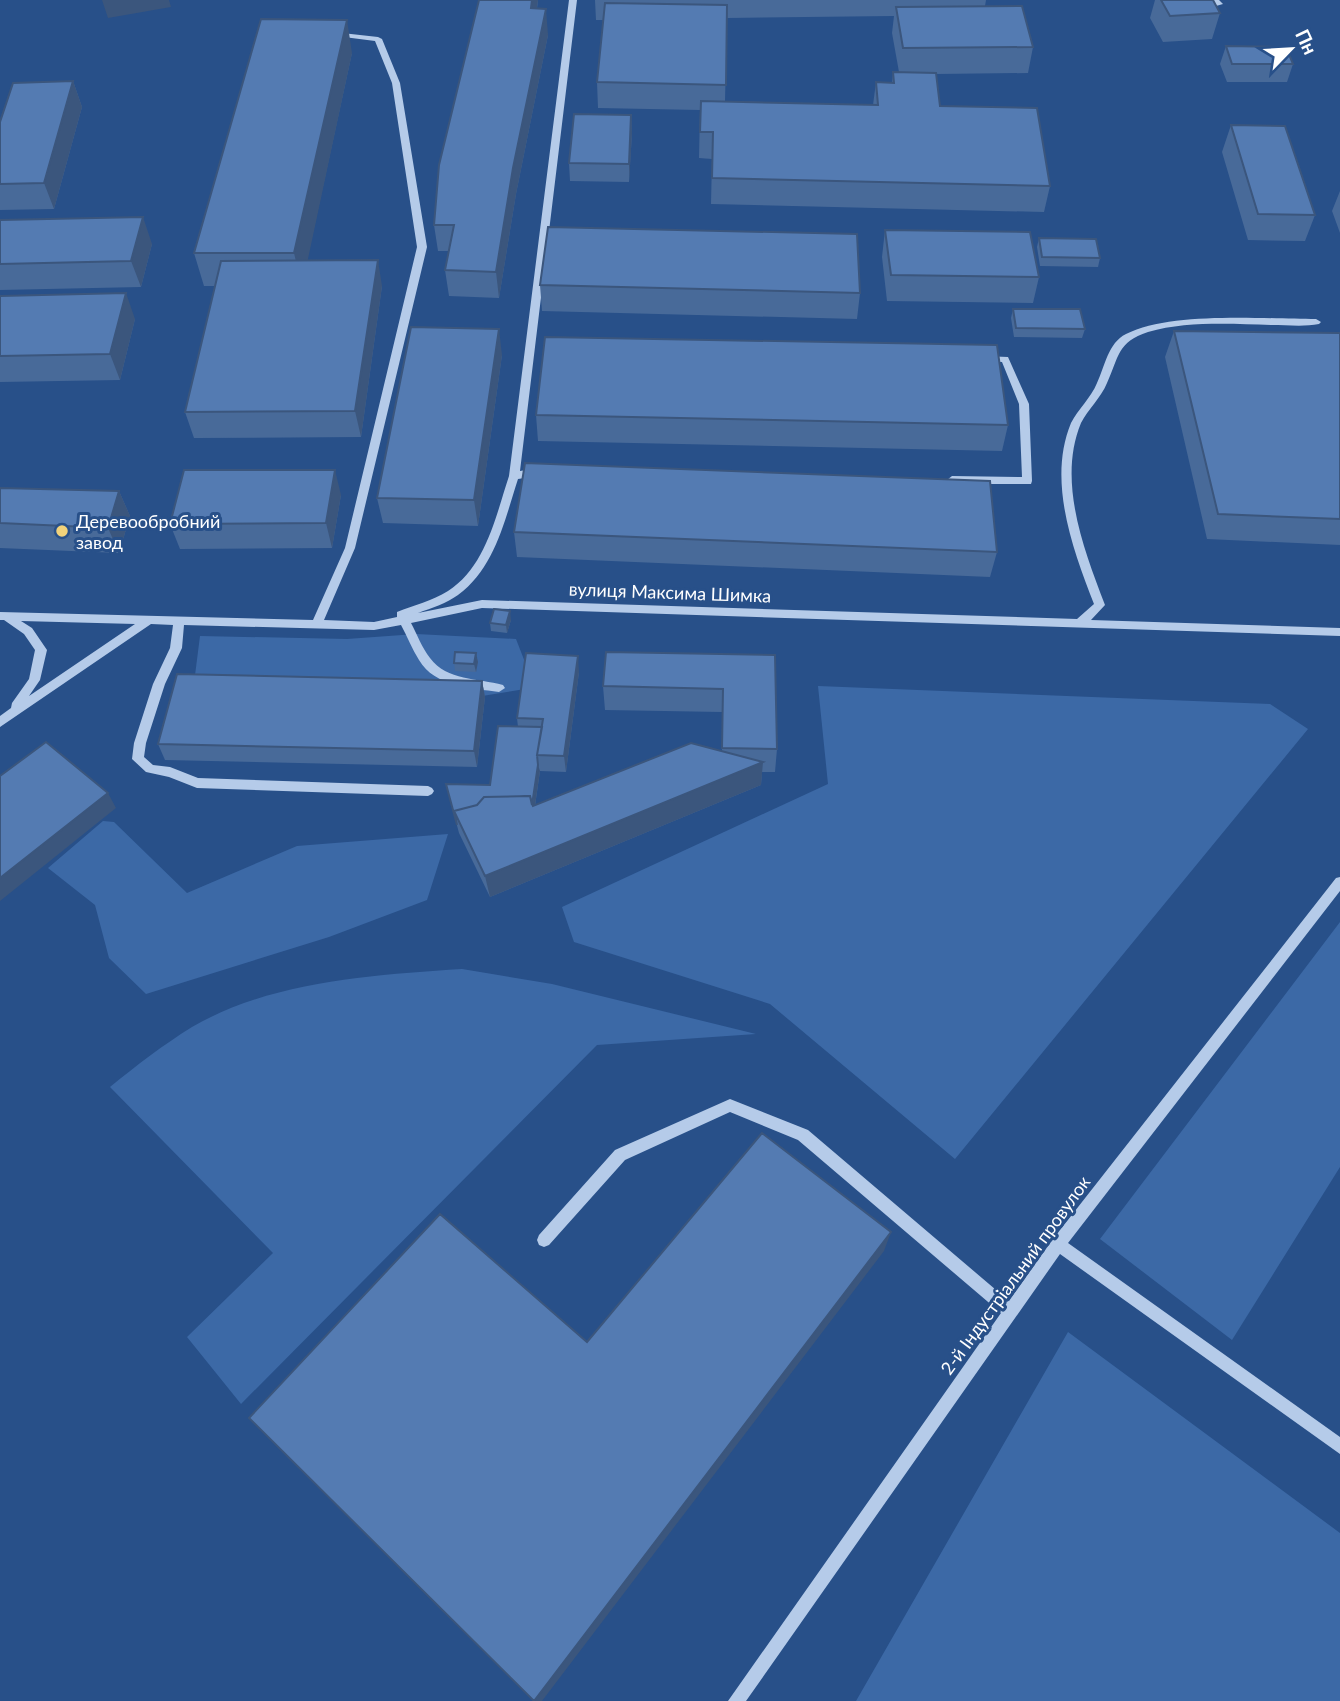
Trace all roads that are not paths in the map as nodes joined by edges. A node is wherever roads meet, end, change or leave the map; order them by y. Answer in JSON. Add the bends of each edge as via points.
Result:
{"nodes":[{"id":1,"x":573,"y":0,"type":"edge"},
{"id":2,"x":328,"y":33,"type":"edge"},
{"id":3,"x":1316,"y":322,"type":"dead end"},
{"id":4,"x":977,"y":358,"type":"edge"},
{"id":5,"x":557,"y":473,"type":"edge"},
{"id":6,"x":514,"y":476,"type":"junction"},
{"id":7,"x":944,"y":480,"type":"edge"},
{"id":8,"x":3,"y":616,"type":"edge"},
{"id":9,"x":150,"y":619,"type":"junction"},
{"id":10,"x":179,"y":620,"type":"junction"},
{"id":11,"x":404,"y":620,"type":"junction"},
{"id":12,"x":1080,"y":623,"type":"junction"},
{"id":13,"x":317,"y":624,"type":"junction"},
{"id":14,"x":374,"y":626,"type":"junction"},
{"id":15,"x":1340,"y":632,"type":"edge"},
{"id":16,"x":499,"y":688,"type":"dead end"},
{"id":17,"x":5,"y":718,"type":"edge"},
{"id":18,"x":428,"y":791,"type":"dead end"},
{"id":19,"x":1340,"y":882,"type":"edge"},
{"id":20,"x":544,"y":1240,"type":"dead end"},
{"id":21,"x":1058,"y":1244,"type":"junction"},
{"id":22,"x":1011,"y":1312,"type":"junction"},
{"id":23,"x":1340,"y":1446,"type":"edge"},
{"id":24,"x":736,"y":1701,"type":"edge"}],
"edges":[{"from":1,"to":6,"type":"lane"},
{"from":2,"to":13,"type":"street","via":[[377,40],[396,83],[422,247],[350,548]]},
{"from":3,"to":12,"type":"street","via":[[1172,325],[1129,336],[1111,355],[1101,387],[1075,425],[1065,470],[1083,561],[1100,606]]},
{"from":4,"to":7,"type":"street","via":[[1005,359],[1024,404],[1027,481]]},
{"from":5,"to":6,"type":"street"},
{"from":6,"to":14,"type":"street","via":[[477,572],[454,593]]},
{"from":8,"to":9,"type":"street","name":"вулиця Максима Шимка"},
{"from":8,"to":17,"type":"street","via":[[28,631],[41,650],[34,680]]},
{"from":9,"to":10,"type":"street","name":"вулиця Максима Шимка"},
{"from":9,"to":17,"type":"street"},
{"from":10,"to":13,"type":"street","name":"вулиця Максима Шимка"},
{"from":10,"to":18,"type":"street","via":[[176,648],[140,743],[138,759],[150,769],[197,783]]},
{"from":11,"to":12,"type":"street","name":"вулиця Максима Шимка","via":[[482,604]]},
{"from":11,"to":14,"type":"street","name":"вулиця Максима Шимка"},
{"from":11,"to":16,"type":"street","via":[[435,671],[448,679]]},
{"from":12,"to":15,"type":"street","name":"вулиця Максима Шимка"},
{"from":13,"to":14,"type":"street","name":"вулиця Максима Шимка"},
{"from":19,"to":21,"type":"street","name":"2-й Індустріальний провулок"},
{"from":20,"to":22,"type":"street","via":[[620,1156],[730,1105],[803,1135]]},
{"from":21,"to":22,"type":"street","name":"2-й Індустріальний провулок"},
{"from":21,"to":23,"type":"street"},
{"from":22,"to":24,"type":"street","name":"2-й Індустріальний провулок"}]}
